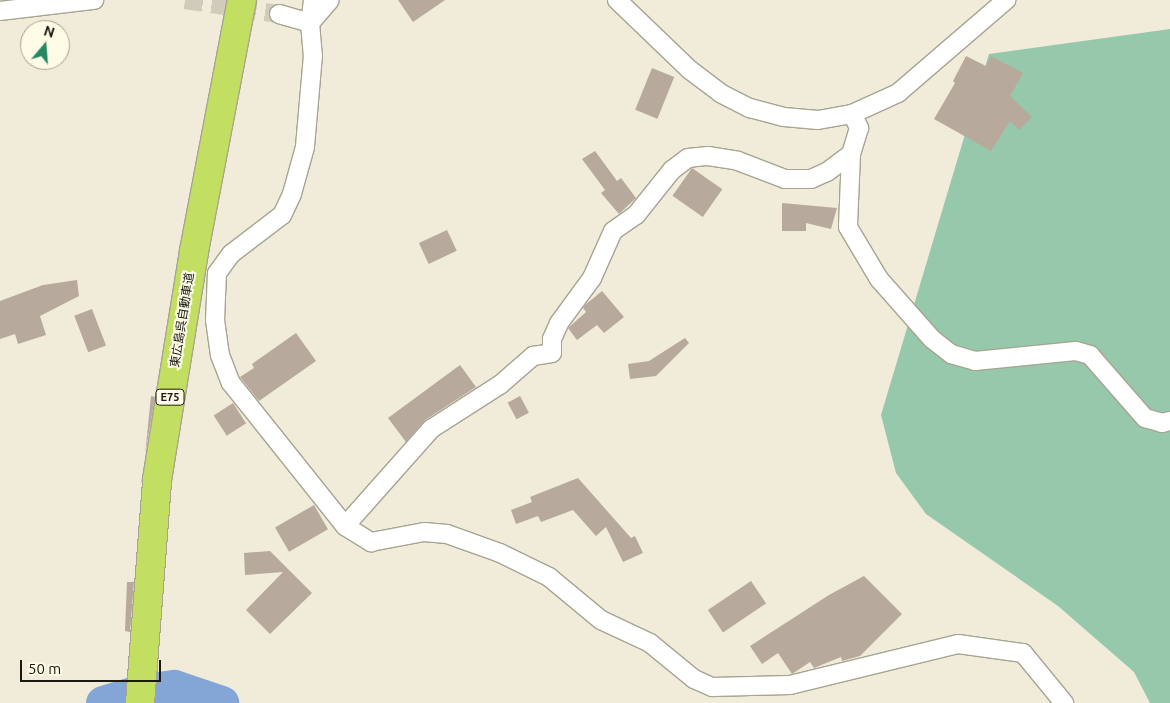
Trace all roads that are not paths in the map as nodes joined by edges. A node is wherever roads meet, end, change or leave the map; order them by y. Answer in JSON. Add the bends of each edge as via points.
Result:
{"nodes":[{"id":1,"x":94,"y":0,"type":"edge"},
{"id":2,"x":242,"y":0,"type":"edge"},
{"id":3,"x":313,"y":0,"type":"edge"},
{"id":4,"x":330,"y":0,"type":"edge"},
{"id":5,"x":617,"y":0,"type":"edge"},
{"id":6,"x":1006,"y":0,"type":"edge"},
{"id":7,"x":0,"y":12,"type":"edge"},
{"id":8,"x":279,"y":14,"type":"tunnel mouth"},
{"id":9,"x":310,"y":23,"type":"junction"},
{"id":10,"x":852,"y":114,"type":"junction"},
{"id":11,"x":851,"y":154,"type":"junction"},
{"id":12,"x":1170,"y":421,"type":"edge"},
{"id":13,"x":345,"y":526,"type":"junction"},
{"id":14,"x":140,"y":703,"type":"edge"},
{"id":15,"x":1064,"y":703,"type":"edge"}],
"edges":[{"from":1,"to":7,"type":"street"},
{"from":2,"to":14,"type":"highway","name":"東広島呉自動車道","number":"E75","via":[[194,251],[156,480]]},
{"from":3,"to":9,"type":"street"},
{"from":4,"to":9,"type":"street"},
{"from":5,"to":10,"type":"street","via":[[690,70],[720,93],[750,108],[784,117],[818,120]]},
{"from":6,"to":10,"type":"street","via":[[898,93]]},
{"from":8,"to":9,"type":"street"},
{"from":9,"to":13,"type":"street","via":[[313,56],[306,138],[292,194],[282,215],[231,254],[217,273],[216,320],[220,355],[231,383]]},
{"from":10,"to":11,"type":"street","via":[[858,128]]},
{"from":11,"to":12,"type":"street","via":[[848,227],[879,279],[932,340],[951,354],[975,361],[1076,351],[1090,355],[1146,418],[1162,423]]},
{"from":11,"to":13,"type":"street","via":[[828,172],[811,179],[785,179],[738,161],[708,156],[688,158],[672,170],[636,215],[613,231],[592,278],[559,323],[552,339],[552,354],[533,356],[501,384],[431,429]]},
{"from":13,"to":15,"type":"street","via":[[372,542],[424,532],[447,534],[500,553],[549,577],[602,620],[650,643],[694,679],[712,687],[790,685],[958,644],[1023,653]]}]}
